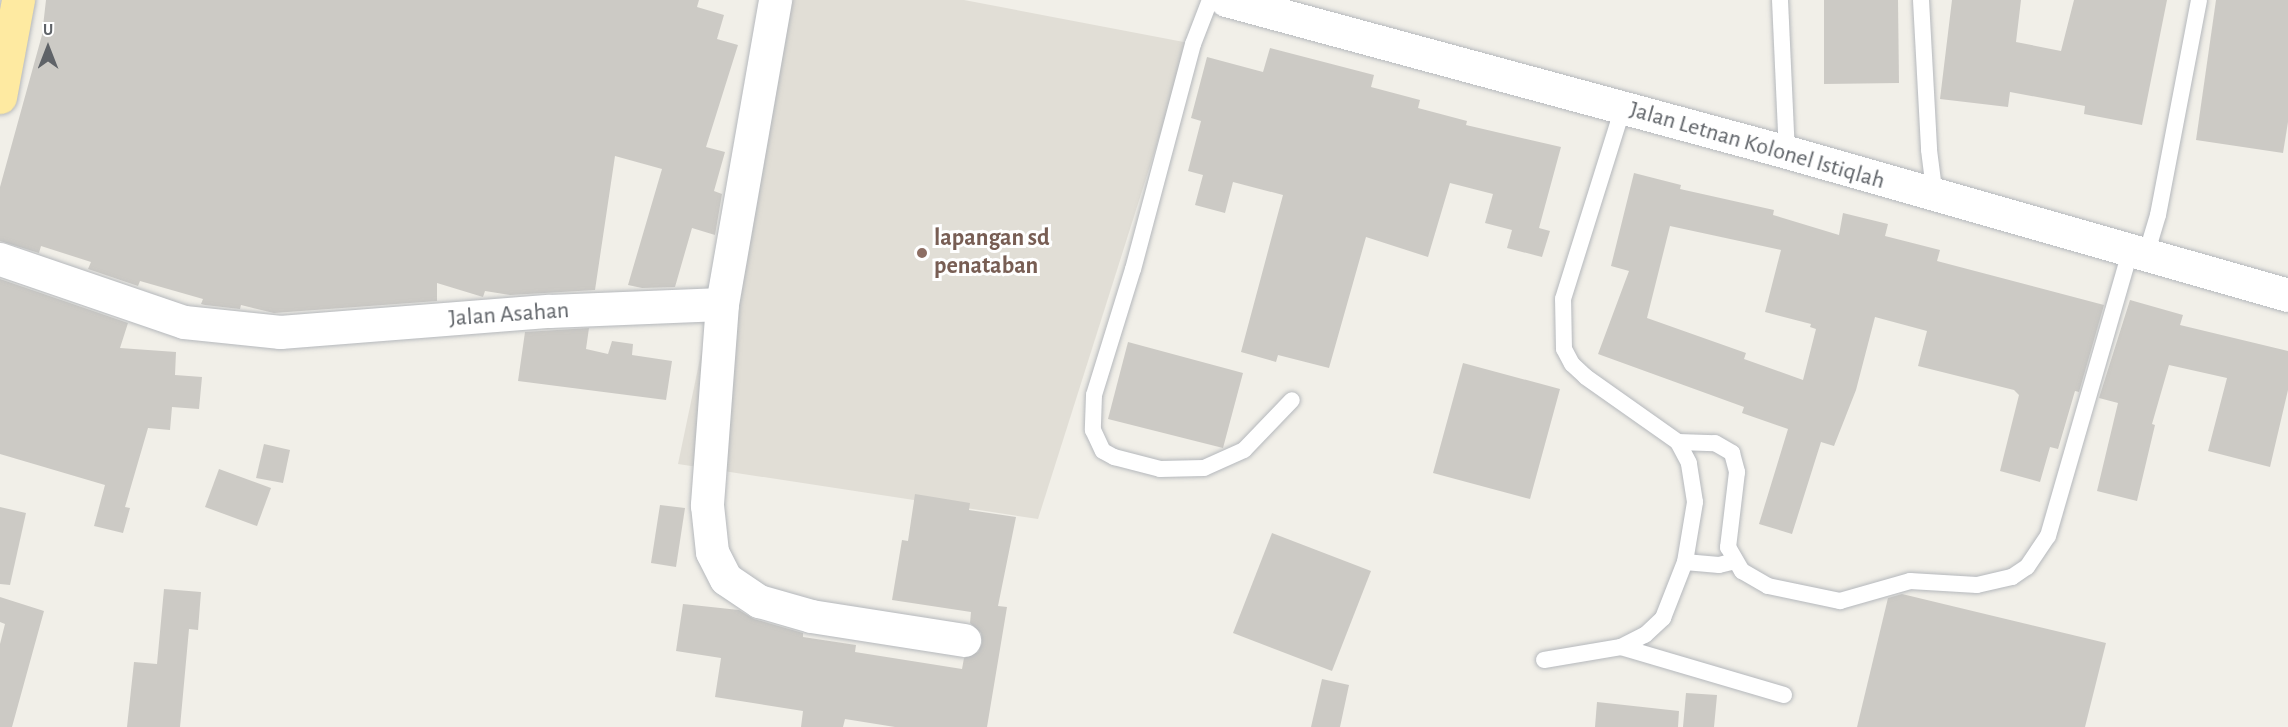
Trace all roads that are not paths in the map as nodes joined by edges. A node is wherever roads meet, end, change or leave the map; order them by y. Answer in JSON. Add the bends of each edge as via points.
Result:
{"nodes":[{"id":1,"x":18,"y":0,"type":"edge"},
{"id":2,"x":775,"y":0,"type":"edge"},
{"id":3,"x":1210,"y":0,"type":"edge"},
{"id":4,"x":1226,"y":0,"type":"edge"},
{"id":5,"x":1780,"y":0,"type":"edge"},
{"id":6,"x":1922,"y":0,"type":"edge"},
{"id":7,"x":2199,"y":0,"type":"edge"},
{"id":8,"x":0,"y":97,"type":"edge"},
{"id":9,"x":1623,"y":108,"type":"junction"},
{"id":10,"x":1787,"y":152,"type":"junction"},
{"id":11,"x":1935,"y":197,"type":"junction"},
{"id":12,"x":2138,"y":254,"type":"junction"},
{"id":13,"x":0,"y":259,"type":"edge"},
{"id":14,"x":2288,"y":295,"type":"edge"},
{"id":15,"x":722,"y":304,"type":"junction"},
{"id":16,"x":1292,"y":400,"type":"dead end"},
{"id":17,"x":1678,"y":442,"type":"junction"},
{"id":18,"x":1735,"y":561,"type":"junction"},
{"id":19,"x":1685,"y":562,"type":"junction"},
{"id":20,"x":964,"y":640,"type":"dead end"},
{"id":21,"x":1622,"y":647,"type":"junction"},
{"id":22,"x":1544,"y":660,"type":"dead end"},
{"id":23,"x":1784,"y":695,"type":"dead end"}],
"edges":[{"from":1,"to":8,"type":"highway"},
{"from":2,"to":15,"type":"street"},
{"from":3,"to":16,"type":"lane","via":[[1193,44],[1133,269],[1094,395],[1093,430],[1103,451],[1114,457],[1160,469],[1204,468],[1244,450]]},
{"from":4,"to":9,"type":"street","name":"Jalan Letnan Kolonel Istiqlah"},
{"from":5,"to":10,"type":"lane"},
{"from":6,"to":11,"type":"lane"},
{"from":7,"to":12,"type":"lane","via":[[2158,215]]},
{"from":9,"to":10,"type":"street","name":"Jalan Letnan Kolonel Istiqlah"},
{"from":9,"to":17,"type":"lane","via":[[1563,299],[1561,332],[1572,364]]},
{"from":10,"to":11,"type":"street","name":"Jalan Letnan Kolonel Istiqlah"},
{"from":11,"to":12,"type":"street","name":"Jalan Letnan Kolonel Istiqlah"},
{"from":12,"to":14,"type":"street","name":"Jalan Letnan Kolonel Istiqlah"},
{"from":12,"to":18,"type":"lane","via":[[2055,516],[2027,567],[1989,583],[1917,580],[1840,601],[1768,586],[1742,571]]},
{"from":13,"to":15,"type":"street","name":"Jalan Asahan","via":[[184,322],[280,332],[549,311]]},
{"from":15,"to":20,"type":"street","via":[[707,506],[712,552],[726,579],[759,601],[811,616]]},
{"from":17,"to":18,"type":"lane","via":[[1715,443],[1732,453],[1737,463],[1727,537]]},
{"from":17,"to":19,"type":"lane","via":[[1689,463],[1695,502]]},
{"from":18,"to":19,"type":"lane","via":[[1719,565]]},
{"from":19,"to":21,"type":"lane","via":[[1663,618],[1645,635]]},
{"from":21,"to":22,"type":"lane"},
{"from":21,"to":23,"type":"lane"}]}
